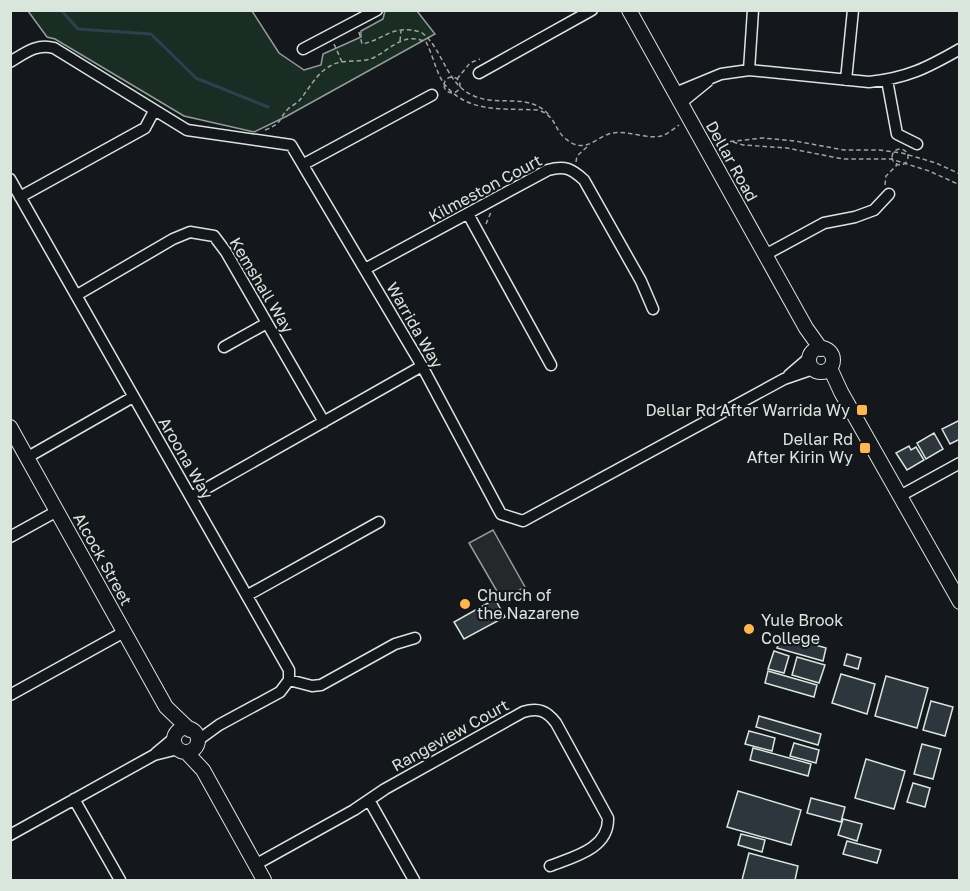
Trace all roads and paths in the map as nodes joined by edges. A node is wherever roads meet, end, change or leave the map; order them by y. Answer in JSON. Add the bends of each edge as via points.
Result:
{"nodes":[{"id":1,"x":376,"y":10,"type":"edge"},
{"id":2,"x":592,"y":10,"type":"edge"},
{"id":3,"x":629,"y":10,"type":"edge"},
{"id":4,"x":753,"y":10,"type":"edge"},
{"id":5,"x":853,"y":10,"type":"edge"},
{"id":6,"x":359,"y":30,"type":"dead end"},
{"id":7,"x":401,"y":30,"type":"junction"},
{"id":8,"x":330,"y":35,"type":"junction"},
{"id":9,"x":400,"y":41,"type":"junction"},
{"id":10,"x":303,"y":49,"type":"dead end"},
{"id":11,"x":960,"y":49,"type":"edge"},
{"id":12,"x":10,"y":62,"type":"edge"},
{"id":13,"x":342,"y":62,"type":"junction"},
{"id":14,"x":748,"y":70,"type":"junction"},
{"id":15,"x":479,"y":73,"type":"dead end"},
{"id":16,"x":452,"y":77,"type":"junction"},
{"id":17,"x":846,"y":80,"type":"junction"},
{"id":18,"x":887,"y":80,"type":"junction"},
{"id":19,"x":444,"y":83,"type":"junction"},
{"id":20,"x":459,"y":86,"type":"junction"},
{"id":21,"x":453,"y":92,"type":"junction"},
{"id":22,"x":432,"y":95,"type":"dead end"},
{"id":23,"x":678,"y":98,"type":"junction"},
{"id":24,"x":503,"y":101,"type":"junction"},
{"id":25,"x":502,"y":110,"type":"junction"},
{"id":26,"x":154,"y":111,"type":"junction"},
{"id":27,"x":554,"y":120,"type":"junction"},
{"id":28,"x":683,"y":123,"type":"dead end"},
{"id":29,"x":259,"y":133,"type":"dead end"},
{"id":30,"x":730,"y":142,"type":"junction"},
{"id":31,"x":715,"y":143,"type":"dead end"},
{"id":32,"x":917,"y":144,"type":"dead end"},
{"id":33,"x":590,"y":145,"type":"junction"},
{"id":34,"x":894,"y":152,"type":"junction"},
{"id":35,"x":907,"y":154,"type":"junction"},
{"id":36,"x":893,"y":160,"type":"junction"},
{"id":37,"x":905,"y":163,"type":"junction"},
{"id":38,"x":304,"y":164,"type":"junction"},
{"id":39,"x":898,"y":164,"type":"junction"},
{"id":40,"x":574,"y":170,"type":"junction"},
{"id":41,"x":960,"y":174,"type":"edge"},
{"id":42,"x":10,"y":179,"type":"edge"},
{"id":43,"x":960,"y":185,"type":"edge"},
{"id":44,"x":889,"y":194,"type":"joint"},
{"id":45,"x":20,"y":197,"type":"junction"},
{"id":46,"x":468,"y":214,"type":"junction"},
{"id":47,"x":765,"y":255,"type":"junction"},
{"id":48,"x":365,"y":269,"type":"junction"},
{"id":49,"x":77,"y":295,"type":"junction"},
{"id":50,"x":653,"y":309,"type":"dead end"},
{"id":51,"x":267,"y":323,"type":"junction"},
{"id":52,"x":224,"y":347,"type":"dead end"},
{"id":53,"x":817,"y":361,"type":"junction"},
{"id":54,"x":551,"y":365,"type":"dead end"},
{"id":55,"x":422,"y":366,"type":"junction"},
{"id":56,"x":133,"y":397,"type":"junction"},
{"id":57,"x":324,"y":422,"type":"junction"},
{"id":58,"x":10,"y":427,"type":"edge"},
{"id":59,"x":28,"y":457,"type":"junction"},
{"id":60,"x":960,"y":463,"type":"edge"},
{"id":61,"x":900,"y":496,"type":"junction"},
{"id":62,"x":191,"y":497,"type":"junction"},
{"id":63,"x":57,"y":511,"type":"junction"},
{"id":64,"x":379,"y":522,"type":"dead end"},
{"id":65,"x":10,"y":537,"type":"edge"},
{"id":66,"x":248,"y":595,"type":"junction"},
{"id":67,"x":960,"y":602,"type":"edge"},
{"id":68,"x":124,"y":632,"type":"junction"},
{"id":69,"x":415,"y":638,"type":"dead end"},
{"id":70,"x":289,"y":680,"type":"junction"},
{"id":71,"x":10,"y":694,"type":"edge"},
{"id":72,"x":166,"y":707,"type":"junction"},
{"id":73,"x":195,"y":736,"type":"junction"},
{"id":74,"x":178,"y":744,"type":"junction"},
{"id":75,"x":203,"y":770,"type":"junction"},
{"id":76,"x":74,"y":799,"type":"junction"},
{"id":77,"x":369,"y":800,"type":"junction"},
{"id":78,"x":10,"y":835,"type":"edge"},
{"id":79,"x":255,"y":865,"type":"junction"},
{"id":80,"x":550,"y":866,"type":"dead end"},
{"id":81,"x":120,"y":880,"type":"edge"},
{"id":82,"x":264,"y":880,"type":"edge"},
{"id":83,"x":414,"y":880,"type":"edge"}],
"edges":[{"from":1,"to":8,"type":"street"},
{"from":2,"to":15,"type":"street"},
{"from":3,"to":23,"type":"main road","name":"Dellar Road"},
{"from":4,"to":14,"type":"street"},
{"from":5,"to":17,"type":"street"},
{"from":6,"to":7,"type":"path","via":[[362,44]]},
{"from":7,"to":9,"type":"path"},
{"from":7,"to":16,"type":"path","via":[[426,36]]},
{"from":8,"to":10,"type":"street"},
{"from":8,"to":13,"type":"path"},
{"from":9,"to":13,"type":"path","via":[[371,59]]},
{"from":9,"to":19,"type":"path","via":[[426,42]]},
{"from":11,"to":18,"type":"street","via":[[927,68]]},
{"from":12,"to":26,"type":"street","name":"Warrida Way","via":[[46,45]]},
{"from":13,"to":29,"type":"path","via":[[331,65],[317,77],[280,124]]},
{"from":14,"to":17,"type":"street"},
{"from":14,"to":23,"type":"street","via":[[736,70],[708,81]]},
{"from":16,"to":19,"type":"path"},
{"from":16,"to":20,"type":"path"},
{"from":17,"to":18,"type":"street"},
{"from":18,"to":32,"type":"street","via":[[897,134]]},
{"from":19,"to":21,"type":"path","via":[[447,91]]},
{"from":20,"to":21,"type":"path"},
{"from":20,"to":24,"type":"path","via":[[479,98]]},
{"from":21,"to":25,"type":"path","via":[[468,103]]},
{"from":22,"to":38,"type":"street"},
{"from":23,"to":47,"type":"main road","name":"Dellar Road"},
{"from":24,"to":25,"type":"path"},
{"from":24,"to":27,"type":"path","via":[[530,101]]},
{"from":25,"to":27,"type":"path","via":[[538,110]]},
{"from":26,"to":38,"type":"street","name":"Warrida Way","via":[[187,130],[291,145]]},
{"from":26,"to":45,"type":"street","via":[[145,128]]},
{"from":27,"to":33,"type":"path","via":[[566,140]]},
{"from":28,"to":33,"type":"path","via":[[661,136],[610,133]]},
{"from":30,"to":31,"type":"path"},
{"from":30,"to":34,"type":"path","via":[[763,138],[844,150]]},
{"from":30,"to":36,"type":"path","via":[[843,159]]},
{"from":33,"to":40,"type":"path","via":[[577,156]]},
{"from":34,"to":35,"type":"path"},
{"from":34,"to":36,"type":"path"},
{"from":35,"to":37,"type":"path"},
{"from":35,"to":41,"type":"path"},
{"from":36,"to":37,"type":"path"},
{"from":36,"to":39,"type":"path"},
{"from":37,"to":39,"type":"path"},
{"from":37,"to":43,"type":"path"},
{"from":38,"to":48,"type":"street","name":"Warrida Way"},
{"from":39,"to":44,"type":"path","via":[[885,180]]},
{"from":40,"to":46,"type":"street","name":"Kilmeston Court","via":[[548,170]]},
{"from":40,"to":50,"type":"street","via":[[584,180]]},
{"from":42,"to":45,"type":"street","name":"Aroona Way"},
{"from":44,"to":47,"type":"street","via":[[874,210],[824,222]]},
{"from":45,"to":49,"type":"street","name":"Aroona Way"},
{"from":46,"to":48,"type":"street","name":"Kilmeston Court"},
{"from":46,"to":54,"type":"street"},
{"from":47,"to":53,"type":"main road","name":"Dellar Road","via":[[806,328]]},
{"from":48,"to":55,"type":"street","name":"Warrida Way"},
{"from":49,"to":51,"type":"street","name":"Kemshall Way","via":[[172,238],[190,232],[214,236]]},
{"from":49,"to":56,"type":"street","name":"Aroona Way"},
{"from":51,"to":52,"type":"street"},
{"from":51,"to":57,"type":"street","name":"Kemshall Way"},
{"from":53,"to":55,"type":"street","name":"Warrida Way","via":[[523,521],[501,514]]},
{"from":53,"to":61,"type":"main road","name":"Dellar Road","via":[[841,392]]},
{"from":55,"to":57,"type":"street"},
{"from":56,"to":59,"type":"street"},
{"from":56,"to":62,"type":"street","name":"Aroona Way"},
{"from":57,"to":62,"type":"street"},
{"from":58,"to":59,"type":"main road","name":"Alcock Street"},
{"from":59,"to":63,"type":"main road","name":"Alcock Street"},
{"from":60,"to":61,"type":"street"},
{"from":61,"to":67,"type":"main road","name":"Dellar Road"},
{"from":62,"to":66,"type":"street","name":"Aroona Way"},
{"from":63,"to":65,"type":"street"},
{"from":63,"to":68,"type":"main road","name":"Alcock Street"},
{"from":64,"to":66,"type":"street"},
{"from":66,"to":70,"type":"street","name":"Aroona Way","via":[[289,670]]},
{"from":68,"to":71,"type":"street"},
{"from":68,"to":72,"type":"main road","name":"Alcock Street"},
{"from":69,"to":70,"type":"street","via":[[395,644],[321,686]]},
{"from":70,"to":73,"type":"street","via":[[280,692]]},
{"from":72,"to":73,"type":"main road","name":"Alcock Street"},
{"from":72,"to":74,"type":"main road","name":"Alcock Street"},
{"from":73,"to":74,"type":"main road","via":[[195,748]]},
{"from":73,"to":74,"type":"main road","via":[[180,730]]},
{"from":73,"to":75,"type":"main road","name":"Alcock Street"},
{"from":74,"to":75,"type":"main road","name":"Alcock Street"},
{"from":74,"to":76,"type":"street","via":[[165,744],[154,755]]},
{"from":75,"to":79,"type":"main road","name":"Alcock Street"},
{"from":76,"to":78,"type":"street"},
{"from":76,"to":81,"type":"street"},
{"from":77,"to":79,"type":"street","name":"Rangeview Court"},
{"from":77,"to":80,"type":"street","name":"Rangeview Court","via":[[524,712],[542,710],[556,723],[608,818],[607,831],[600,843]]},
{"from":77,"to":83,"type":"street"},
{"from":79,"to":82,"type":"main road","name":"Alcock Street"}]}
